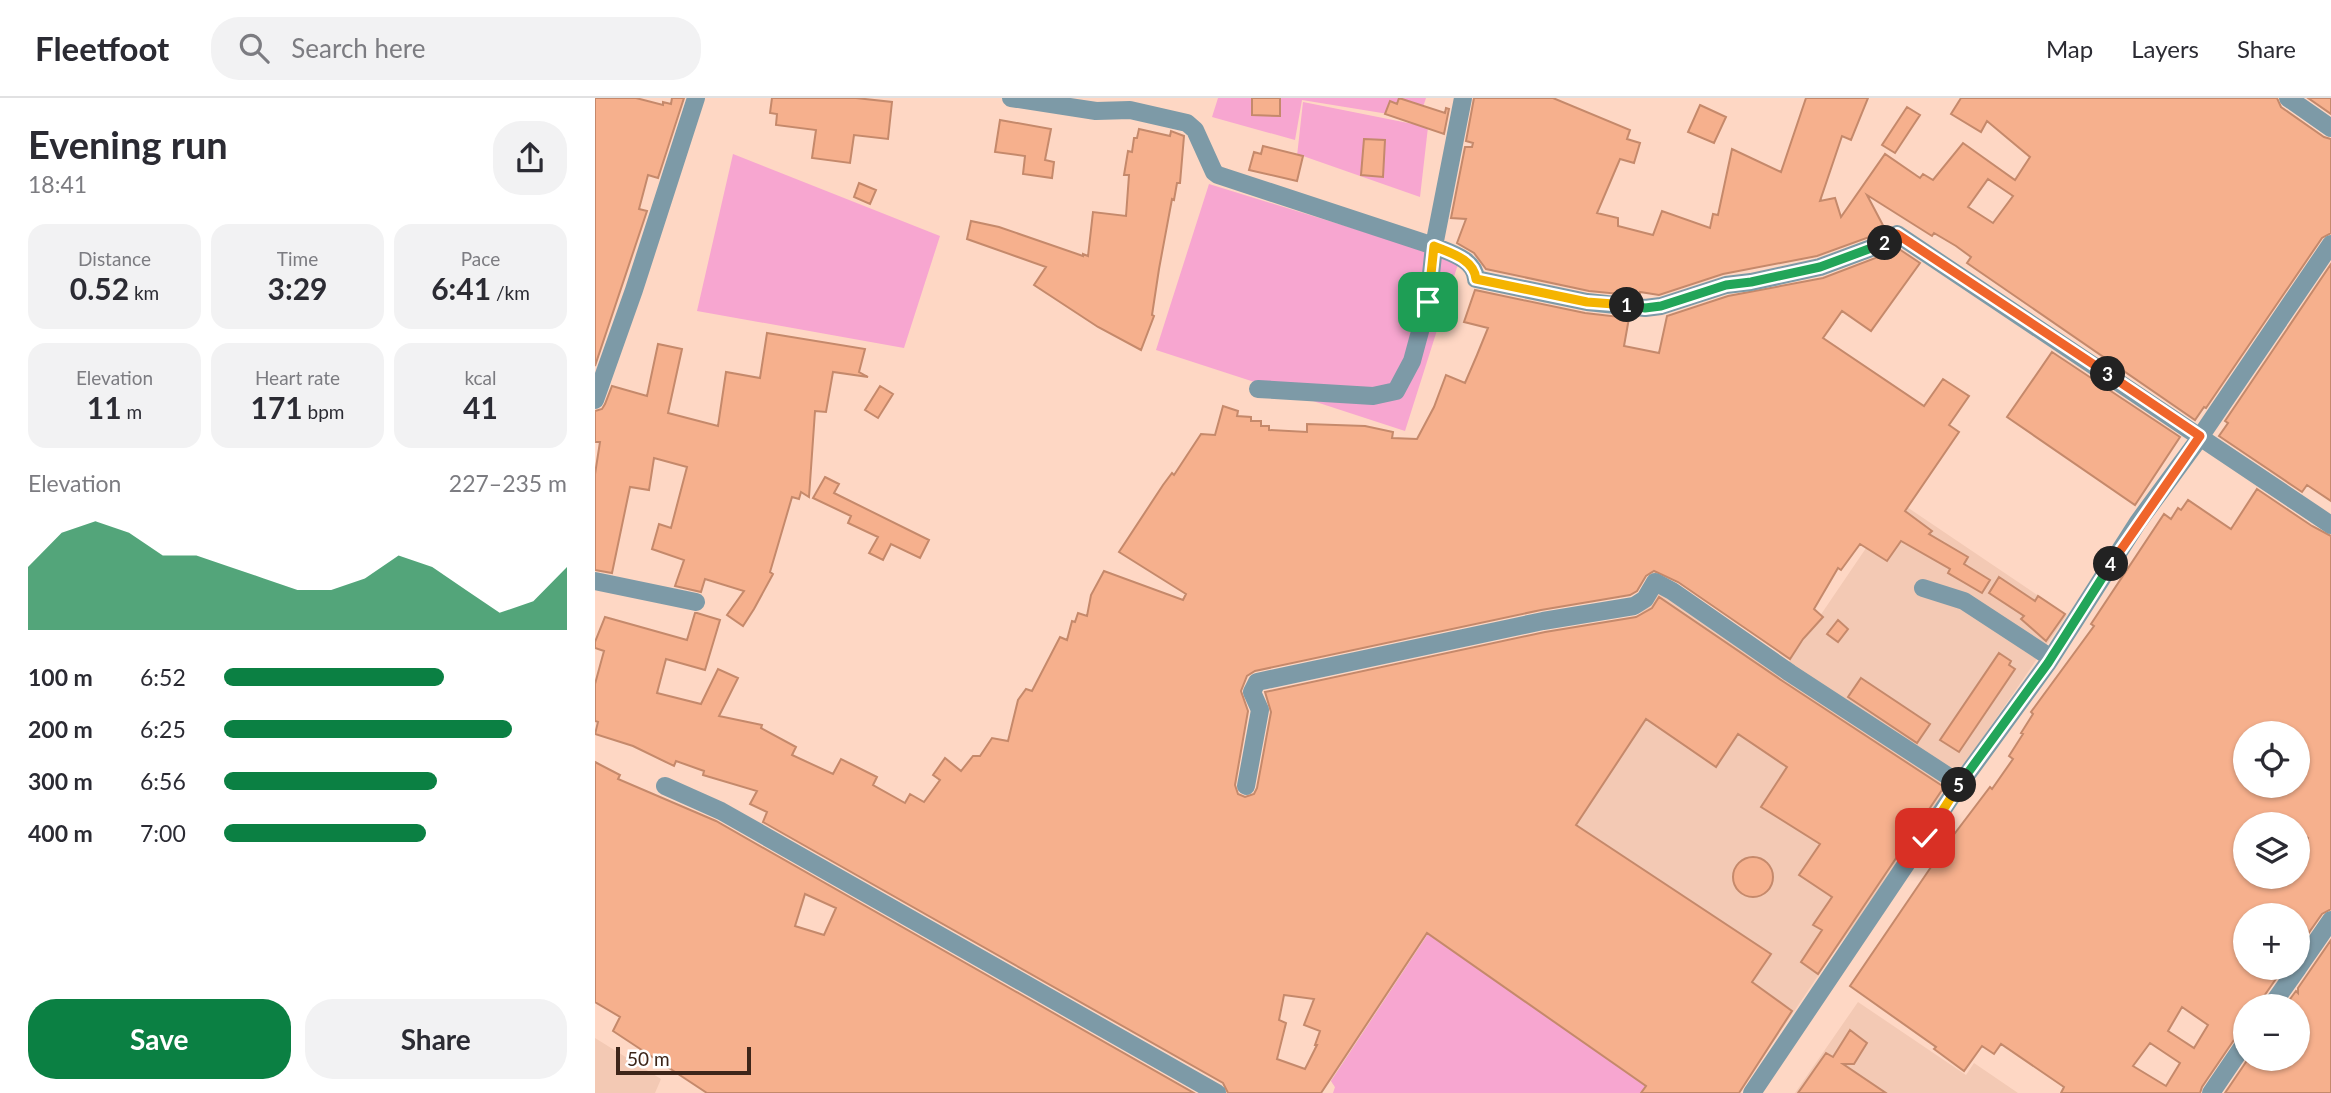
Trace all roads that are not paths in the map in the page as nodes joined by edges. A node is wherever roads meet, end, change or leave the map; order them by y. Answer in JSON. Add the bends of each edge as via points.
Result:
{"nodes":[{"id":1,"x":696,"y":98,"type":"edge"},
{"id":2,"x":1011,"y":98,"type":"edge"},
{"id":3,"x":1463,"y":98,"type":"edge"},
{"id":4,"x":2288,"y":98,"type":"edge"},
{"id":5,"x":1132,"y":104,"type":"edge"},
{"id":6,"x":1098,"y":105,"type":"edge"},
{"id":7,"x":2331,"y":128,"type":"edge"},
{"id":8,"x":2331,"y":244,"type":"edge"},
{"id":9,"x":1434,"y":246,"type":"junction"},
{"id":10,"x":599,"y":372,"type":"edge"},
{"id":11,"x":1258,"y":389,"type":"dead end"},
{"id":12,"x":595,"y":400,"type":"edge"},
{"id":13,"x":2200,"y":436,"type":"junction"},
{"id":14,"x":2331,"y":525,"type":"edge"},
{"id":15,"x":595,"y":581,"type":"edge"},
{"id":16,"x":1923,"y":587,"type":"dead end"},
{"id":17,"x":696,"y":602,"type":"dead end"},
{"id":18,"x":2051,"y":658,"type":"junction"},
{"id":19,"x":1960,"y":784,"type":"junction"},
{"id":20,"x":665,"y":786,"type":"dead end"},
{"id":21,"x":1246,"y":786,"type":"dead end"},
{"id":22,"x":2331,"y":920,"type":"edge"},
{"id":23,"x":2310,"y":951,"type":"edge"},
{"id":24,"x":2233,"y":1061,"type":"edge"},
{"id":25,"x":1217,"y":1093,"type":"edge"},
{"id":26,"x":1752,"y":1093,"type":"edge"},
{"id":27,"x":2211,"y":1093,"type":"edge"}],
"edges":[{"from":1,"to":10,"type":"street","via":[[634,290]]},
{"from":2,"to":6,"type":"street"},
{"from":3,"to":9,"type":"street"},
{"from":4,"to":7,"type":"street"},
{"from":5,"to":6,"type":"street"},
{"from":5,"to":9,"type":"street","via":[[1193,127],[1217,175]]},
{"from":8,"to":13,"type":"street"},
{"from":9,"to":11,"type":"street","via":[[1428,302],[1412,361],[1396,391],[1373,396]]},
{"from":9,"to":13,"type":"street","via":[[1468,262],[1476,279],[1587,302],[1645,308],[1726,285],[1820,267],[1893,240],[1897,234]]},
{"from":10,"to":12,"type":"street"},
{"from":13,"to":14,"type":"street"},
{"from":13,"to":18,"type":"street","via":[[2138,522]]},
{"from":15,"to":17,"type":"street"},
{"from":16,"to":18,"type":"street","via":[[1964,601]]},
{"from":18,"to":19,"type":"street"},
{"from":19,"to":21,"type":"street","via":[[1655,582],[1645,599],[1634,606],[1257,682],[1252,692],[1260,710]]},
{"from":19,"to":26,"type":"street"},
{"from":20,"to":25,"type":"street","via":[[722,811]]},
{"from":22,"to":23,"type":"street"},
{"from":24,"to":27,"type":"street"}]}
